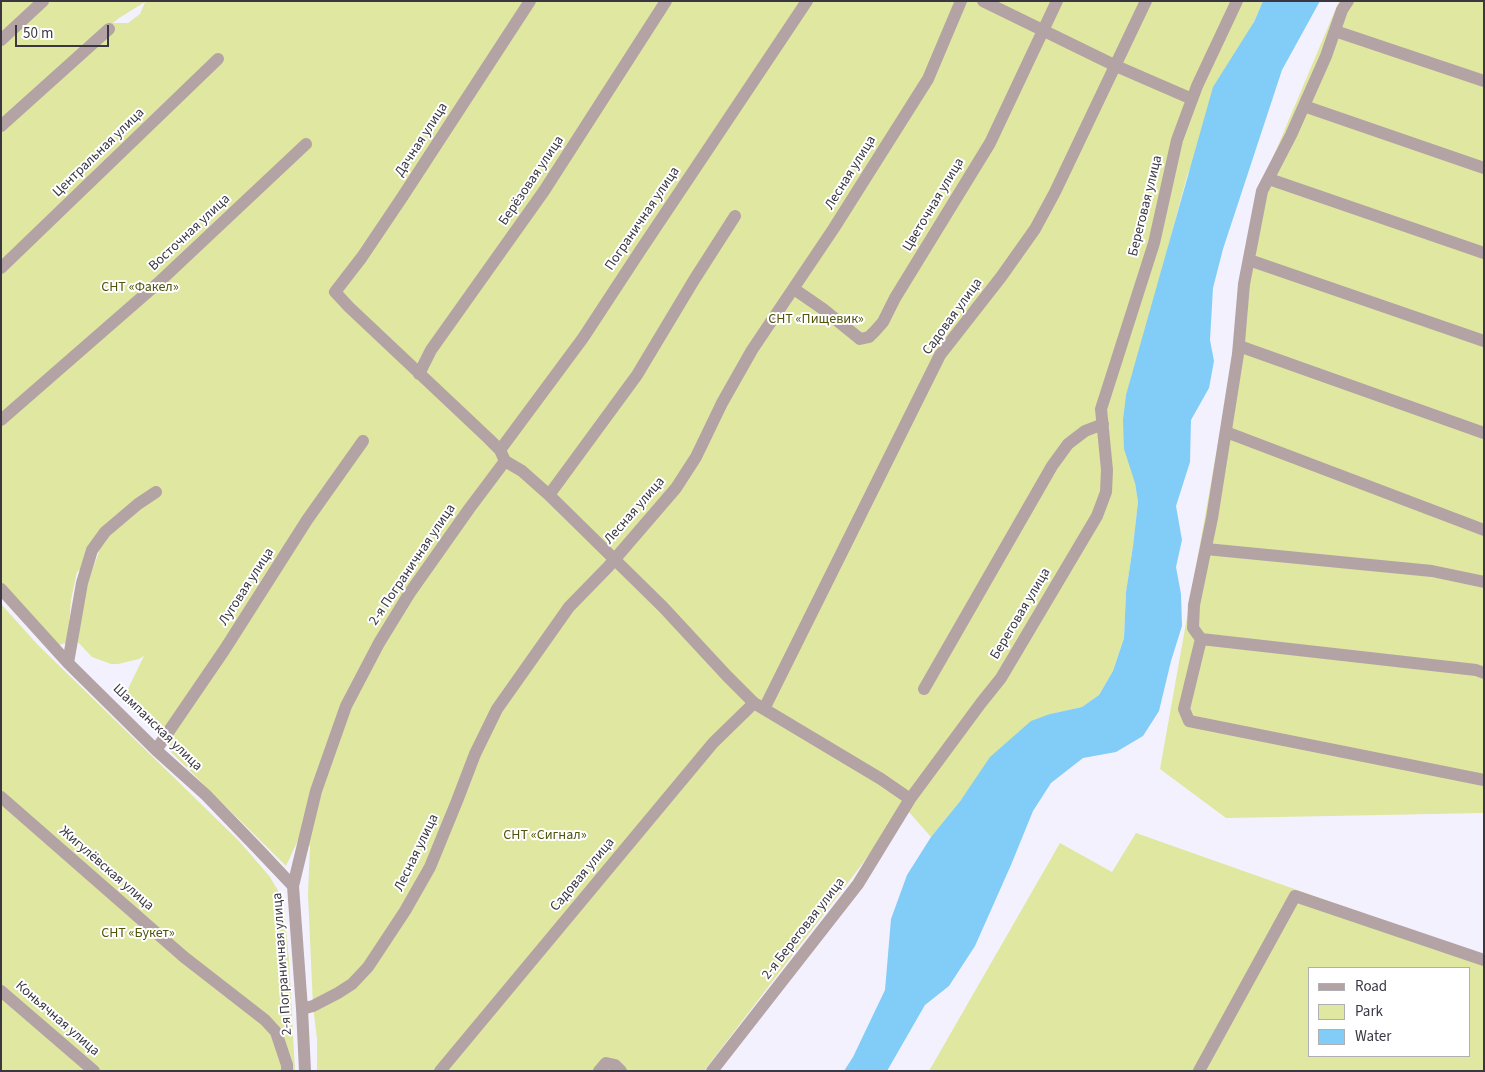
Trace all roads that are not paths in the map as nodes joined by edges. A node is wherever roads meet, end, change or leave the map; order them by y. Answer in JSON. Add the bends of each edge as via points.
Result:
{"nodes":[{"id":1,"x":43,"y":1,"type":"edge"},
{"id":2,"x":530,"y":1,"type":"edge"},
{"id":3,"x":666,"y":1,"type":"edge"},
{"id":4,"x":807,"y":1,"type":"edge"},
{"id":5,"x":961,"y":1,"type":"edge"},
{"id":6,"x":983,"y":1,"type":"edge"},
{"id":7,"x":1058,"y":1,"type":"edge"},
{"id":8,"x":1146,"y":1,"type":"edge"},
{"id":9,"x":1237,"y":1,"type":"edge"},
{"id":10,"x":1348,"y":1,"type":"edge"},
{"id":11,"x":109,"y":29,"type":"dead end"},
{"id":12,"x":1044,"y":30,"type":"junction"},
{"id":13,"x":1335,"y":31,"type":"junction"},
{"id":14,"x":1,"y":40,"type":"edge"},
{"id":15,"x":218,"y":59,"type":"dead end"},
{"id":16,"x":1116,"y":66,"type":"junction"},
{"id":17,"x":1484,"y":81,"type":"edge"},
{"id":18,"x":1192,"y":99,"type":"junction"},
{"id":19,"x":1304,"y":106,"type":"junction"},
{"id":20,"x":1,"y":126,"type":"edge"},
{"id":21,"x":306,"y":144,"type":"dead end"},
{"id":22,"x":1484,"y":168,"type":"edge"},
{"id":23,"x":1269,"y":179,"type":"junction"},
{"id":24,"x":735,"y":216,"type":"dead end"},
{"id":25,"x":1484,"y":253,"type":"edge"},
{"id":26,"x":1249,"y":260,"type":"junction"},
{"id":27,"x":1,"y":268,"type":"edge"},
{"id":28,"x":794,"y":289,"type":"junction"},
{"id":29,"x":1484,"y":341,"type":"edge"},
{"id":30,"x":1239,"y":346,"type":"junction"},
{"id":31,"x":419,"y":374,"type":"junction"},
{"id":32,"x":1,"y":420,"type":"edge"},
{"id":33,"x":1103,"y":424,"type":"junction"},
{"id":34,"x":1226,"y":432,"type":"junction"},
{"id":35,"x":1484,"y":433,"type":"edge"},
{"id":36,"x":363,"y":441,"type":"dead end"},
{"id":37,"x":502,"y":456,"type":"junction"},
{"id":38,"x":156,"y":492,"type":"dead end"},
{"id":39,"x":549,"y":495,"type":"junction"},
{"id":40,"x":1484,"y":530,"type":"edge"},
{"id":41,"x":1206,"y":549,"type":"junction"},
{"id":42,"x":614,"y":559,"type":"junction"},
{"id":43,"x":1484,"y":582,"type":"edge"},
{"id":44,"x":1,"y":589,"type":"edge"},
{"id":45,"x":1201,"y":639,"type":"junction"},
{"id":46,"x":68,"y":663,"type":"junction"},
{"id":47,"x":1484,"y":673,"type":"edge"},
{"id":48,"x":924,"y":689,"type":"dead end"},
{"id":49,"x":759,"y":706,"type":"junction"},
{"id":50,"x":156,"y":750,"type":"junction"},
{"id":51,"x":1484,"y":780,"type":"edge"},
{"id":52,"x":1,"y":797,"type":"edge"},
{"id":53,"x":910,"y":799,"type":"junction"},
{"id":54,"x":293,"y":886,"type":"junction"},
{"id":55,"x":1484,"y":960,"type":"edge"},
{"id":56,"x":1,"y":991,"type":"edge"},
{"id":57,"x":302,"y":1009,"type":"junction"},
{"id":58,"x":94,"y":1071,"type":"edge"},
{"id":59,"x":287,"y":1071,"type":"edge"},
{"id":60,"x":305,"y":1071,"type":"edge"},
{"id":61,"x":440,"y":1071,"type":"edge"},
{"id":62,"x":599,"y":1071,"type":"edge"},
{"id":63,"x":621,"y":1071,"type":"edge"},
{"id":64,"x":712,"y":1071,"type":"edge"},
{"id":65,"x":1199,"y":1071,"type":"edge"}],
"edges":[{"from":1,"to":14,"type":"street"},
{"from":2,"to":31,"type":"street","name":"Дачная улица","via":[[403,196],[335,292]]},
{"from":3,"to":31,"type":"street","name":"Берёзовая улица","via":[[550,183],[431,350]]},
{"from":4,"to":37,"type":"street","name":"Пограничная улица"},
{"from":5,"to":28,"type":"street","name":"Лесная улица","via":[[928,79]]},
{"from":6,"to":12,"type":"street"},
{"from":7,"to":12,"type":"street","name":"Цветочная улица"},
{"from":8,"to":16,"type":"street","name":"Садовая улица"},
{"from":9,"to":18,"type":"street","name":"Береговая улица"},
{"from":10,"to":13,"type":"street"},
{"from":11,"to":20,"type":"street"},
{"from":12,"to":16,"type":"street"},
{"from":12,"to":28,"type":"street","name":"Цветочная улица","via":[[990,143],[876,331],[860,339]]},
{"from":13,"to":17,"type":"street"},
{"from":13,"to":19,"type":"street"},
{"from":15,"to":27,"type":"street","name":"Центральная улица"},
{"from":16,"to":18,"type":"street"},
{"from":16,"to":49,"type":"street","name":"Садовая улица","via":[[1035,229],[940,354]]},
{"from":18,"to":33,"type":"street","name":"Береговая улица","via":[[1177,140],[1154,243],[1101,409]]},
{"from":19,"to":22,"type":"street"},
{"from":19,"to":23,"type":"street"},
{"from":21,"to":32,"type":"street","name":"Восточная улица","via":[[157,284]]},
{"from":23,"to":25,"type":"street"},
{"from":23,"to":26,"type":"street","via":[[1262,191]]},
{"from":24,"to":39,"type":"street","via":[[637,375]]},
{"from":26,"to":29,"type":"street"},
{"from":26,"to":30,"type":"street"},
{"from":28,"to":42,"type":"street","name":"Лесная улица","via":[[752,350],[696,457],[676,488]]},
{"from":30,"to":34,"type":"street"},
{"from":30,"to":35,"type":"street"},
{"from":31,"to":37,"type":"street"},
{"from":33,"to":48,"type":"street","via":[[1085,431],[1068,444],[1052,466]]},
{"from":33,"to":53,"type":"street","name":"Береговая улица","via":[[1106,492],[1097,516],[1001,678]]},
{"from":34,"to":40,"type":"street"},
{"from":34,"to":41,"type":"street"},
{"from":36,"to":50,"type":"street","name":"Луговая улица"},
{"from":37,"to":39,"type":"street"},
{"from":37,"to":54,"type":"street","name":"2-я Пограничная улица","via":[[409,594],[346,706],[316,791]]},
{"from":38,"to":46,"type":"street","via":[[105,532],[92,550],[82,583]]},
{"from":39,"to":42,"type":"street"},
{"from":41,"to":43,"type":"street","via":[[1432,571]]},
{"from":41,"to":45,"type":"street","via":[[1194,605],[1193,628]]},
{"from":42,"to":49,"type":"street"},
{"from":42,"to":57,"type":"street","name":"Лесная улица","via":[[570,607],[497,709],[475,754],[430,867],[368,967],[345,989]]},
{"from":44,"to":46,"type":"street","name":"Шампанская улица"},
{"from":45,"to":47,"type":"street"},
{"from":45,"to":51,"type":"street","via":[[1184,709],[1189,720]]},
{"from":46,"to":50,"type":"street","name":"Шампанская улица"},
{"from":49,"to":53,"type":"street"},
{"from":49,"to":61,"type":"street","name":"Садовая улица","via":[[713,743]]},
{"from":50,"to":54,"type":"street","name":"Шампанская улица","via":[[206,795]]},
{"from":52,"to":59,"type":"street","name":"Жигулёвская улица","via":[[184,957],[265,1020],[276,1032]]},
{"from":53,"to":64,"type":"street","name":"2-я Береговая улица","via":[[858,884]]},
{"from":54,"to":57,"type":"street","name":"2-я Пограничная улица"},
{"from":55,"to":65,"type":"street","via":[[1295,896]]},
{"from":56,"to":58,"type":"street","name":"Коньячная улица"},
{"from":57,"to":60,"type":"street","name":"2-я Пограничная улица"},
{"from":62,"to":63,"type":"street","via":[[606,1063]]}]}
